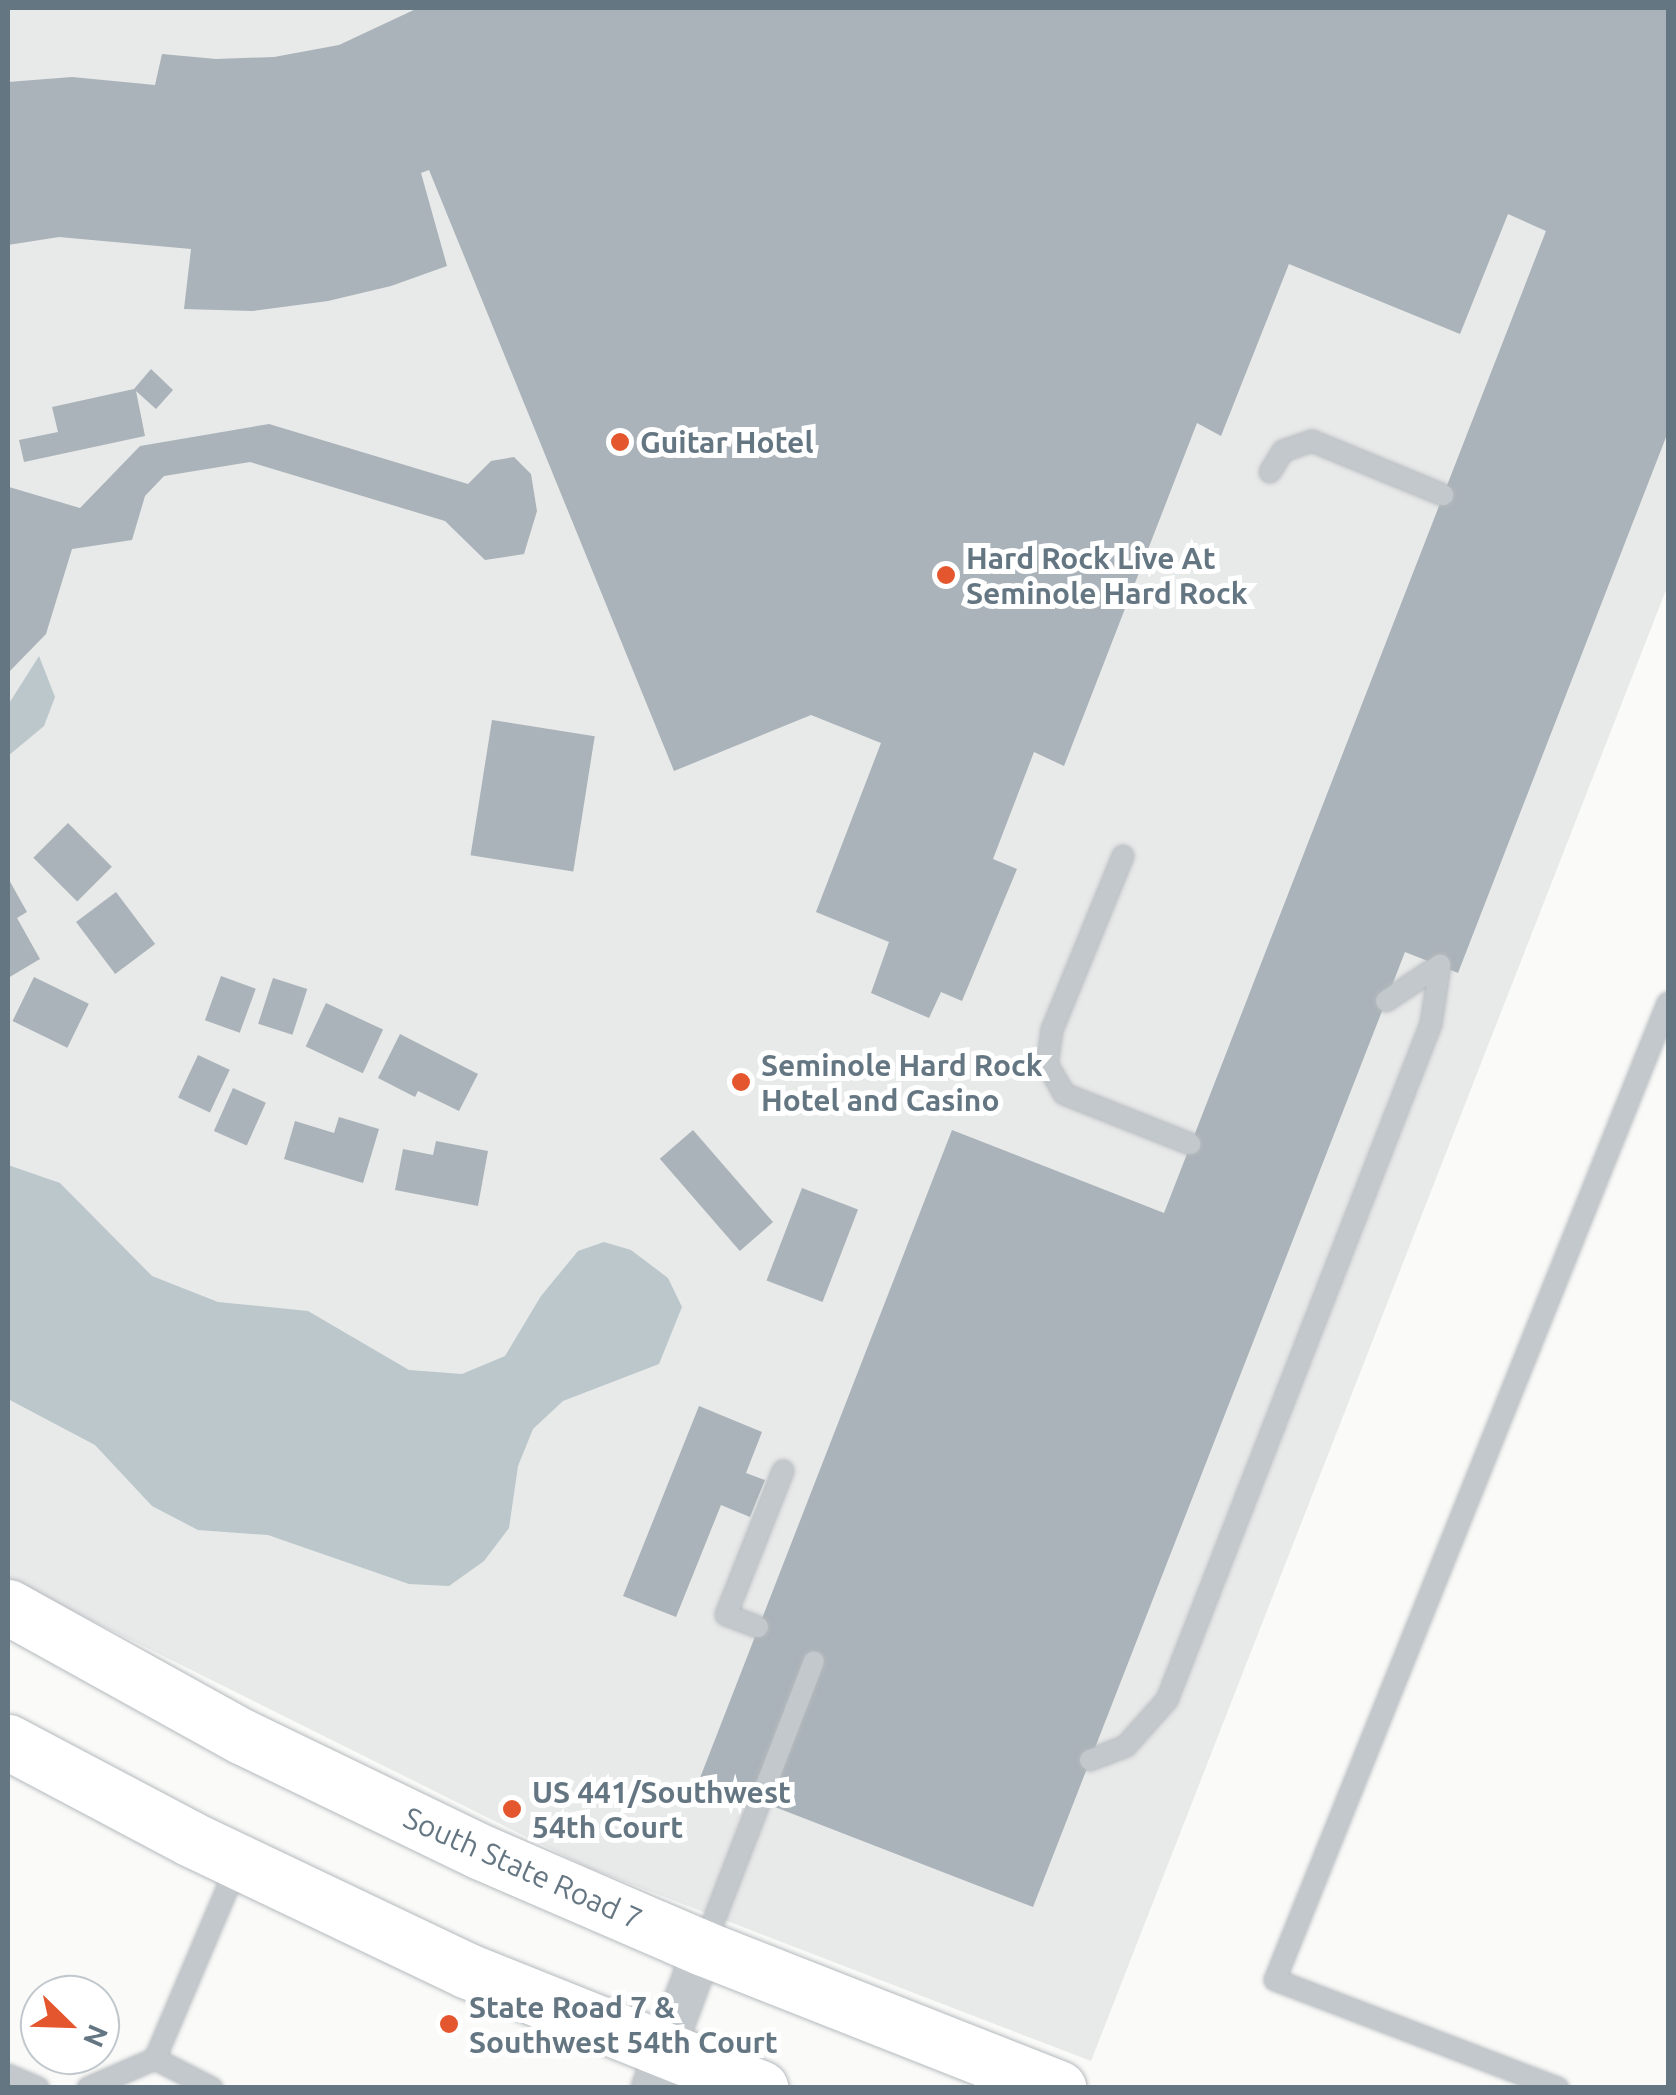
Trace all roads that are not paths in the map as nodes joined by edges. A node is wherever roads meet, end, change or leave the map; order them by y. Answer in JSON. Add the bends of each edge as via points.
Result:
{"nodes":[{"id":1,"x":1270,"y":472,"type":"dead end"},
{"id":2,"x":1444,"y":495,"type":"dead end"},
{"id":3,"x":1123,"y":856,"type":"dead end"},
{"id":4,"x":1386,"y":1000,"type":"dead end"},
{"id":5,"x":1667,"y":1013,"type":"edge"},
{"id":6,"x":1190,"y":1144,"type":"dead end"},
{"id":7,"x":783,"y":1472,"type":"dead end"},
{"id":8,"x":8,"y":1607,"type":"edge"},
{"id":9,"x":758,"y":1627,"type":"dead end"},
{"id":10,"x":814,"y":1661,"type":"dead end"},
{"id":11,"x":8,"y":1742,"type":"edge"},
{"id":12,"x":1090,"y":1760,"type":"dead end"},
{"id":13,"x":239,"y":1861,"type":"junction"},
{"id":14,"x":703,"y":1948,"type":"junction"},
{"id":15,"x":155,"y":2059,"type":"junction"},
{"id":16,"x":658,"y":2070,"type":"edge"},
{"id":17,"x":8,"y":2075,"type":"edge"},
{"id":18,"x":176,"y":2079,"type":"edge"},
{"id":19,"x":38,"y":2088,"type":"edge"},
{"id":20,"x":88,"y":2088,"type":"edge"},
{"id":21,"x":212,"y":2088,"type":"edge"},
{"id":22,"x":761,"y":2088,"type":"edge"},
{"id":23,"x":1058,"y":2088,"type":"edge"},
{"id":24,"x":1558,"y":2088,"type":"edge"}],
"edges":[{"from":1,"to":2,"type":"lane","via":[[1283,451],[1312,442]]},
{"from":3,"to":6,"type":"lane","via":[[1052,1030],[1047,1064],[1064,1094]]},
{"from":4,"to":12,"type":"lane","via":[[1440,965],[1431,1024],[1167,1700],[1126,1746]]},
{"from":5,"to":24,"type":"lane","via":[[1275,1980]]},
{"from":7,"to":9,"type":"lane","via":[[726,1614]]},
{"from":8,"to":14,"type":"main road","name":"South State Road 7","via":[[242,1736],[482,1852]]},
{"from":10,"to":14,"type":"lane"},
{"from":11,"to":13,"type":"main road"},
{"from":13,"to":15,"type":"lane"},
{"from":13,"to":16,"type":"main road"},
{"from":14,"to":16,"type":"street"},
{"from":14,"to":23,"type":"main road","name":"South State Road 7"},
{"from":15,"to":18,"type":"lane"},
{"from":15,"to":20,"type":"lane"},
{"from":16,"to":22,"type":"main road"},
{"from":17,"to":19,"type":"lane"},
{"from":18,"to":21,"type":"lane"}]}
